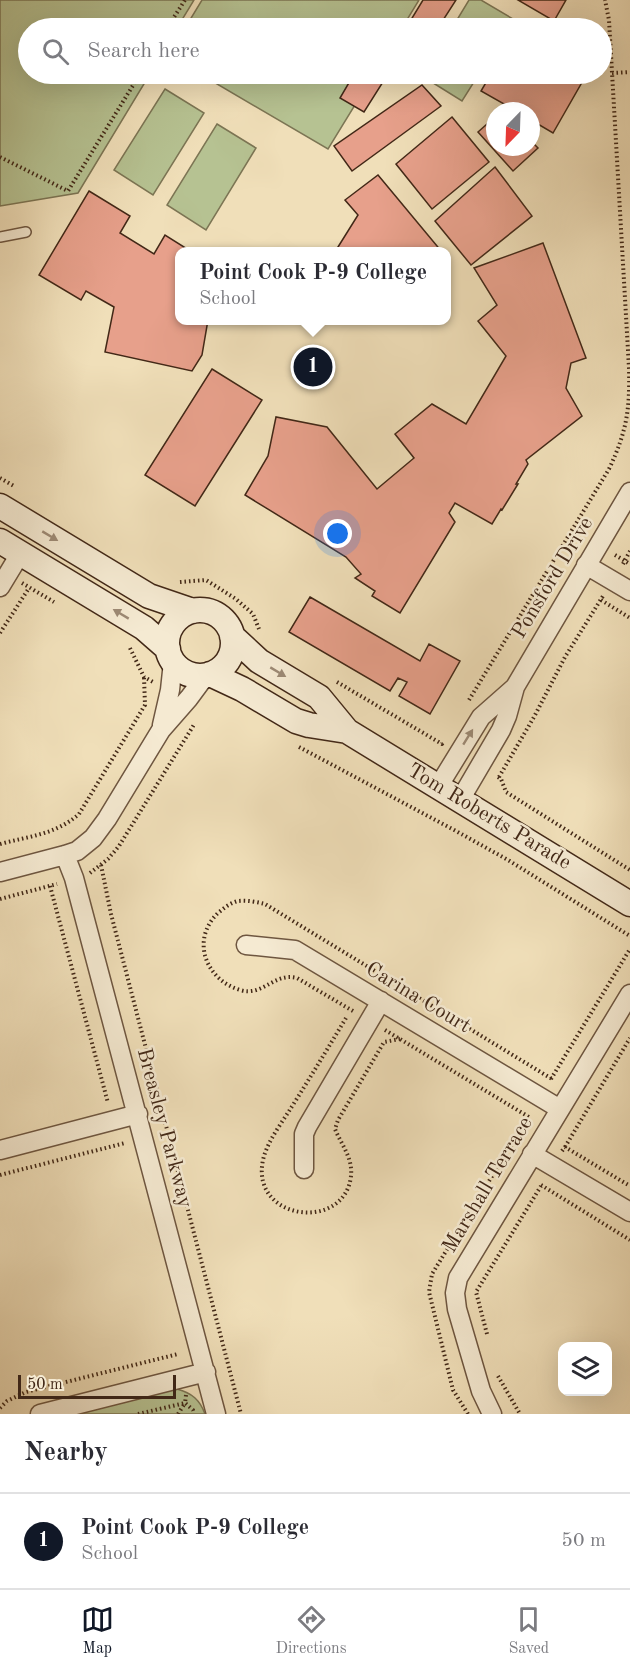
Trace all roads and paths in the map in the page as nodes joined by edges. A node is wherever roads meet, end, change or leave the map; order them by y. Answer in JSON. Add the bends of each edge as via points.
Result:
{"nodes":[{"id":1,"x":185,"y":0,"type":"edge"},
{"id":2,"x":605,"y":0,"type":"edge"},
{"id":3,"x":173,"y":18,"type":"edge"},
{"id":4,"x":609,"y":18,"type":"edge"},
{"id":5,"x":630,"y":72,"type":"edge"},
{"id":6,"x":612,"y":73,"type":"joint"},
{"id":7,"x":134,"y":84,"type":"edge"},
{"id":8,"x":0,"y":158,"type":"edge"},
{"id":9,"x":26,"y":232,"type":"dead end"},
{"id":10,"x":0,"y":237,"type":"edge"},
{"id":11,"x":630,"y":368,"type":"edge"},
{"id":12,"x":0,"y":478,"type":"edge"},
{"id":13,"x":18,"y":489,"type":"dead end"},
{"id":14,"x":630,"y":492,"type":"edge"},
{"id":15,"x":0,"y":506,"type":"edge"},
{"id":16,"x":630,"y":551,"type":"edge"},
{"id":17,"x":7,"y":564,"type":"edge"},
{"id":18,"x":586,"y":565,"type":"junction"},
{"id":19,"x":613,"y":581,"type":"junction"},
{"id":20,"x":172,"y":583,"type":"dead end"},
{"id":21,"x":29,"y":588,"type":"junction"},
{"id":22,"x":630,"y":591,"type":"edge"},
{"id":23,"x":601,"y":600,"type":"junction"},
{"id":24,"x":60,"y":606,"type":"dead end"},
{"id":25,"x":193,"y":611,"type":"junction"},
{"id":26,"x":630,"y":618,"type":"edge"},
{"id":27,"x":0,"y":633,"type":"edge"},
{"id":28,"x":262,"y":635,"type":"dead end"},
{"id":29,"x":232,"y":636,"type":"junction"},
{"id":30,"x":121,"y":642,"type":"dead end"},
{"id":31,"x":170,"y":655,"type":"junction"},
{"id":32,"x":208,"y":675,"type":"junction"},
{"id":33,"x":144,"y":677,"type":"junction"},
{"id":34,"x":329,"y":677,"type":"dead end"},
{"id":35,"x":514,"y":687,"type":"junction"},
{"id":36,"x":170,"y":690,"type":"junction"},
{"id":37,"x":467,"y":703,"type":"dead end"},
{"id":38,"x":197,"y":720,"type":"dead end"},
{"id":39,"x":161,"y":730,"type":"junction"},
{"id":40,"x":347,"y":731,"type":"junction"},
{"id":41,"x":448,"y":734,"type":"dead end"},
{"id":42,"x":291,"y":742,"type":"dead end"},
{"id":43,"x":450,"y":748,"type":"junction"},
{"id":44,"x":480,"y":766,"type":"junction"},
{"id":45,"x":499,"y":777,"type":"junction"},
{"id":46,"x":438,"y":787,"type":"junction"},
{"id":47,"x":460,"y":800,"type":"junction"},
{"id":48,"x":0,"y":844,"type":"edge"},
{"id":49,"x":65,"y":855,"type":"junction"},
{"id":50,"x":101,"y":865,"type":"junction"},
{"id":51,"x":630,"y":870,"type":"edge"},
{"id":52,"x":0,"y":872,"type":"edge"},
{"id":53,"x":74,"y":878,"type":"junction"},
{"id":54,"x":51,"y":886,"type":"junction"},
{"id":55,"x":0,"y":899,"type":"edge"},
{"id":56,"x":630,"y":904,"type":"edge"},
{"id":57,"x":630,"y":936,"type":"edge"},
{"id":58,"x":246,"y":945,"type":"dead end"},
{"id":59,"x":630,"y":994,"type":"edge"},
{"id":60,"x":381,"y":1001,"type":"junction"},
{"id":61,"x":630,"y":1038,"type":"edge"},
{"id":62,"x":560,"y":1109,"type":"junction"},
{"id":63,"x":138,"y":1114,"type":"junction"},
{"id":64,"x":117,"y":1120,"type":"junction"},
{"id":65,"x":565,"y":1147,"type":"dead end"},
{"id":66,"x":0,"y":1150,"type":"edge"},
{"id":67,"x":128,"y":1154,"type":"dead end"},
{"id":68,"x":532,"y":1154,"type":"junction"},
{"id":69,"x":304,"y":1169,"type":"dead end"},
{"id":70,"x":0,"y":1174,"type":"edge"},
{"id":71,"x":541,"y":1186,"type":"dead end"},
{"id":72,"x":630,"y":1212,"type":"edge"},
{"id":73,"x":488,"y":1338,"type":"dead end"},
{"id":74,"x":176,"y":1343,"type":"dead end"},
{"id":75,"x":206,"y":1372,"type":"junction"},
{"id":76,"x":497,"y":1373,"type":"dead end"},
{"id":77,"x":186,"y":1377,"type":"junction"},
{"id":78,"x":184,"y":1403,"type":"junction"},
{"id":79,"x":0,"y":1408,"type":"edge"},
{"id":80,"x":40,"y":1414,"type":"edge"},
{"id":81,"x":138,"y":1414,"type":"edge"},
{"id":82,"x":178,"y":1414,"type":"edge"},
{"id":83,"x":194,"y":1414,"type":"edge"},
{"id":84,"x":216,"y":1414,"type":"edge"},
{"id":85,"x":240,"y":1414,"type":"edge"},
{"id":86,"x":492,"y":1414,"type":"edge"},
{"id":87,"x":520,"y":1414,"type":"edge"}],
"edges":[{"from":1,"to":3,"type":"path"},
{"from":2,"to":4,"type":"path"},
{"from":5,"to":6,"type":"path"},
{"from":6,"to":11,"type":"path"},
{"from":7,"to":8,"type":"path","via":[[68,191]]},
{"from":9,"to":10,"type":"lane"},
{"from":11,"to":37,"type":"path","via":[[626,425],[609,469]]},
{"from":12,"to":13,"type":"path"},
{"from":14,"to":18,"type":"street","name":"Ponsford Drive"},
{"from":15,"to":25,"type":"street","one_way":true,"via":[[149,596]]},
{"from":16,"to":19,"type":"path"},
{"from":17,"to":21,"type":"path"},
{"from":31,"to":17,"type":"street","one_way":true,"via":[[144,628]]},
{"from":18,"to":19,"type":"street"},
{"from":18,"to":35,"type":"street","name":"Ponsford Drive"},
{"from":19,"to":22,"type":"street"},
{"from":19,"to":23,"type":"path"},
{"from":20,"to":28,"type":"path","via":[[206,580],[253,614]]},
{"from":21,"to":24,"type":"path"},
{"from":21,"to":27,"type":"path"},
{"from":23,"to":26,"type":"path"},
{"from":23,"to":45,"type":"path"},
{"from":25,"to":29,"type":"street","via":[[213,613],[222,619]]},
{"from":25,"to":31,"type":"street","via":[[170,629]]},
{"from":29,"to":32,"type":"street","via":[[231,655],[219,670]]},
{"from":29,"to":40,"type":"street","name":"Tom Roberts Parade","one_way":true,"via":[[259,661],[318,697]]},
{"from":30,"to":33,"type":"path","via":[[132,649]]},
{"from":31,"to":32,"type":"street","via":[[179,669],[196,676]]},
{"from":31,"to":36,"type":"street"},
{"from":32,"to":39,"type":"street"},
{"from":32,"to":40,"type":"street","name":"Tom Roberts Parade","via":[[242,689],[296,721]]},
{"from":33,"to":36,"type":"path"},
{"from":33,"to":48,"type":"path","via":[[145,705],[79,814],[53,831]]},
{"from":34,"to":43,"type":"path"},
{"from":43,"to":35,"type":"street","name":"Ponsford Drive","one_way":true},
{"from":35,"to":44,"type":"street","name":"Ponsford Drive","via":[[501,730]]},
{"from":36,"to":39,"type":"street"},
{"from":38,"to":50,"type":"path","via":[[124,839]]},
{"from":39,"to":49,"type":"street","via":[[98,832],[76,851]]},
{"from":40,"to":46,"type":"street","name":"Tom Roberts Parade"},
{"from":41,"to":43,"type":"path"},
{"from":42,"to":57,"type":"path","via":[[508,860]]},
{"from":43,"to":46,"type":"street","name":"Ponsford Drive"},
{"from":44,"to":45,"type":"path"},
{"from":44,"to":47,"type":"street","name":"Ponsford Drive"},
{"from":45,"to":51,"type":"path","via":[[506,792]]},
{"from":46,"to":47,"type":"street","name":"Tom Roberts Parade"},
{"from":47,"to":56,"type":"street","name":"Tom Roberts Parade"},
{"from":49,"to":52,"type":"street"},
{"from":49,"to":53,"type":"street","name":"Breasley Parkway"},
{"from":50,"to":53,"type":"path","via":[[88,875]]},
{"from":50,"to":85,"type":"path"},
{"from":53,"to":54,"type":"path"},
{"from":53,"to":63,"type":"street","name":"Breasley Parkway"},
{"from":54,"to":55,"type":"path"},
{"from":54,"to":64,"type":"path","via":[[106,1099]]},
{"from":58,"to":60,"type":"street","name":"Carina Court","via":[[295,950]]},
{"from":59,"to":62,"type":"street","name":"Marshall Terrace"},
{"from":60,"to":62,"type":"street","name":"Carina Court"},
{"from":60,"to":69,"type":"street","via":[[307,1127]]},
{"from":61,"to":65,"type":"path"},
{"from":62,"to":68,"type":"street","name":"Marshall Terrace"},
{"from":63,"to":64,"type":"street"},
{"from":63,"to":75,"type":"street","name":"Breasley Parkway"},
{"from":64,"to":66,"type":"street"},
{"from":67,"to":70,"type":"path","via":[[125,1143]]},
{"from":68,"to":72,"type":"street"},
{"from":68,"to":86,"type":"street","name":"Marshall Terrace","via":[[458,1278],[455,1293],[481,1391]]},
{"from":71,"to":73,"type":"path","via":[[476,1292]]},
{"from":74,"to":79,"type":"path","via":[[178,1354],[26,1392]]},
{"from":75,"to":77,"type":"street"},
{"from":75,"to":84,"type":"street","name":"Breasley Parkway"},
{"from":76,"to":87,"type":"path"},
{"from":77,"to":78,"type":"path"},
{"from":77,"to":80,"type":"street"},
{"from":78,"to":81,"type":"path"},
{"from":78,"to":82,"type":"path"},
{"from":78,"to":83,"type":"path"}]}
